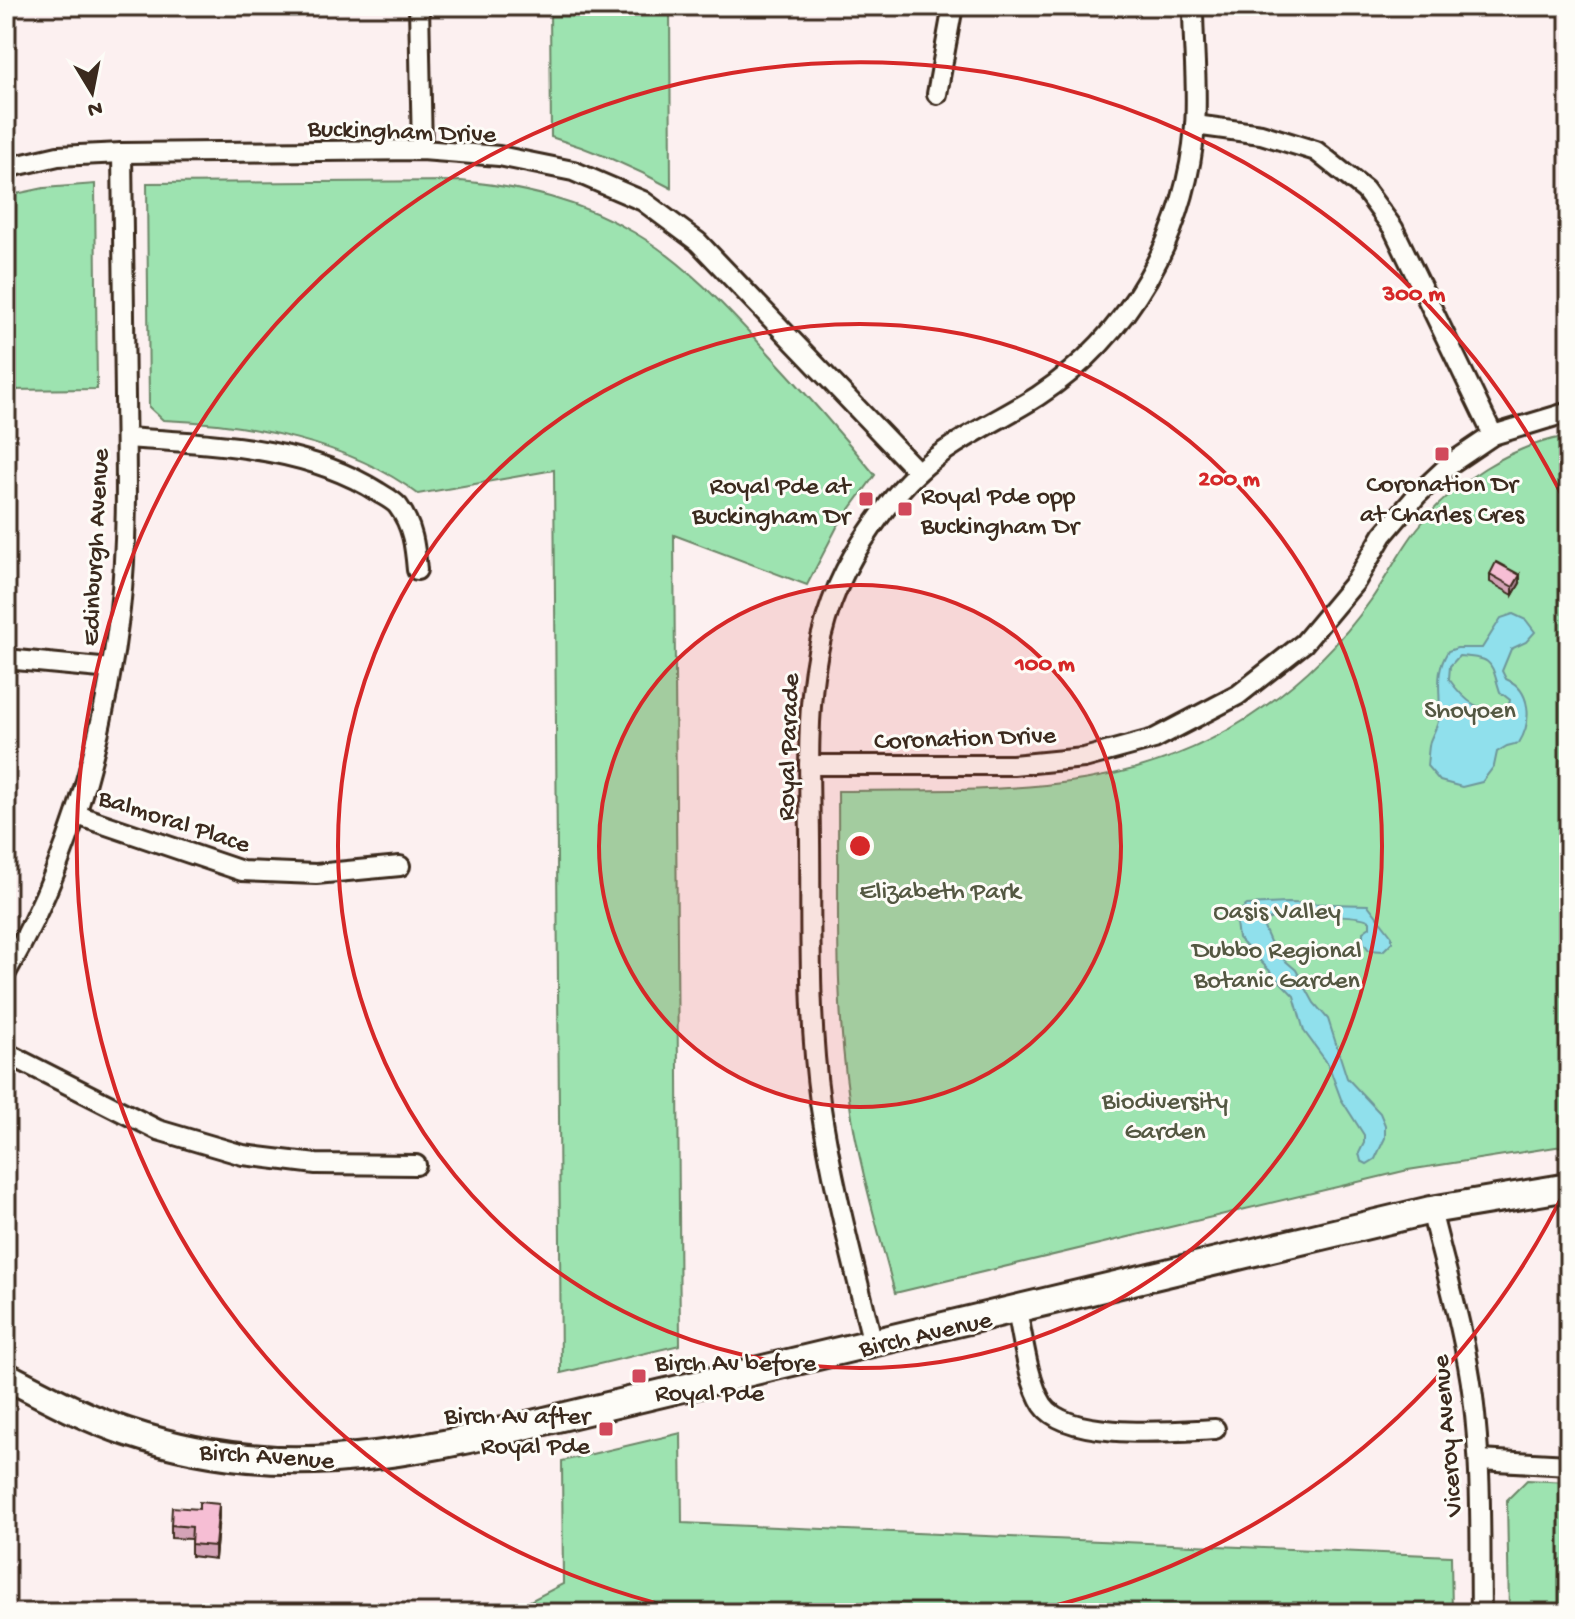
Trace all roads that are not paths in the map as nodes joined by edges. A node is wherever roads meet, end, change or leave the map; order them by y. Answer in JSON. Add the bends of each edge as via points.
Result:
{"nodes":[{"id":1,"x":419,"y":6,"type":"edge"},
{"id":2,"x":953,"y":6,"type":"edge"},
{"id":3,"x":1193,"y":6,"type":"edge"},
{"id":4,"x":937,"y":94,"type":"dead end"},
{"id":5,"x":1195,"y":125,"type":"junction"},
{"id":6,"x":422,"y":150,"type":"junction"},
{"id":7,"x":122,"y":153,"type":"junction"},
{"id":8,"x":6,"y":168,"type":"edge"},
{"id":9,"x":1569,"y":412,"type":"edge"},
{"id":10,"x":1493,"y":435,"type":"junction"},
{"id":11,"x":126,"y":438,"type":"junction"},
{"id":12,"x":918,"y":472,"type":"junction"},
{"id":13,"x":417,"y":570,"type":"dead end"},
{"id":14,"x":6,"y":659,"type":"edge"},
{"id":15,"x":111,"y":669,"type":"junction"},
{"id":16,"x":809,"y":765,"type":"junction"},
{"id":17,"x":77,"y":815,"type":"junction"},
{"id":18,"x":400,"y":866,"type":"dead end"},
{"id":19,"x":6,"y":973,"type":"edge"},
{"id":20,"x":6,"y":1053,"type":"edge"},
{"id":21,"x":416,"y":1165,"type":"dead end"},
{"id":22,"x":1569,"y":1187,"type":"edge"},
{"id":23,"x":1431,"y":1210,"type":"junction"},
{"id":24,"x":1017,"y":1310,"type":"junction"},
{"id":25,"x":873,"y":1344,"type":"junction"},
{"id":26,"x":6,"y":1376,"type":"edge"},
{"id":27,"x":1215,"y":1429,"type":"dead end"},
{"id":28,"x":1479,"y":1460,"type":"junction"},
{"id":29,"x":1569,"y":1465,"type":"edge"},
{"id":30,"x":1481,"y":1613,"type":"edge"}],
"edges":[{"from":1,"to":6,"type":"street"},
{"from":2,"to":4,"type":"street"},
{"from":3,"to":5,"type":"street","name":"Royal Parade"},
{"from":5,"to":10,"type":"street","via":[[1261,134],[1316,151],[1365,190],[1393,228]]},
{"from":5,"to":12,"type":"street","name":"Royal Parade","via":[[1177,217],[1161,256],[1112,331],[1080,365],[1038,396]]},
{"from":6,"to":7,"type":"street","name":"Buckingham Drive"},
{"from":6,"to":12,"type":"street","name":"Buckingham Drive","via":[[499,156],[573,171],[643,201],[698,242]]},
{"from":7,"to":8,"type":"street","name":"Buckingham Drive","via":[[58,156]]},
{"from":7,"to":11,"type":"street","name":"Edinburgh Avenue"},
{"from":9,"to":10,"type":"street","name":"Coronation Drive"},
{"from":10,"to":16,"type":"street","name":"Coronation Drive","via":[[1417,495],[1304,643],[1238,695],[1154,739],[1084,758],[1013,765]]},
{"from":11,"to":13,"type":"street","via":[[277,454],[361,481],[397,504],[413,535]]},
{"from":11,"to":15,"type":"street","name":"Edinburgh Avenue","via":[[125,541]]},
{"from":12,"to":16,"type":"street","name":"Royal Parade","via":[[861,543],[839,584],[813,668]]},
{"from":14,"to":15,"type":"street"},
{"from":15,"to":17,"type":"street","name":"Edinburgh Avenue"},
{"from":16,"to":25,"type":"street","name":"Royal Parade","via":[[815,1059],[828,1148]]},
{"from":17,"to":18,"type":"street","name":"Balmoral Place","via":[[242,871],[316,874]]},
{"from":17,"to":19,"type":"street","name":"Edinburgh Avenue","via":[[48,891]]},
{"from":20,"to":21,"type":"street","via":[[158,1130],[243,1155],[316,1164]]},
{"from":22,"to":23,"type":"street","name":"Birch Avenue"},
{"from":23,"to":24,"type":"street","name":"Birch Avenue"},
{"from":23,"to":28,"type":"street","name":"Viceroy Avenue","via":[[1466,1356]]},
{"from":24,"to":25,"type":"street","name":"Birch Avenue"},
{"from":24,"to":27,"type":"street","via":[[1037,1395],[1054,1417],[1081,1427]]},
{"from":25,"to":26,"type":"street","name":"Birch Avenue","via":[[411,1451],[299,1462],[182,1448],[125,1432]]},
{"from":28,"to":29,"type":"street"},
{"from":28,"to":30,"type":"street","name":"Viceroy Avenue"}]}
